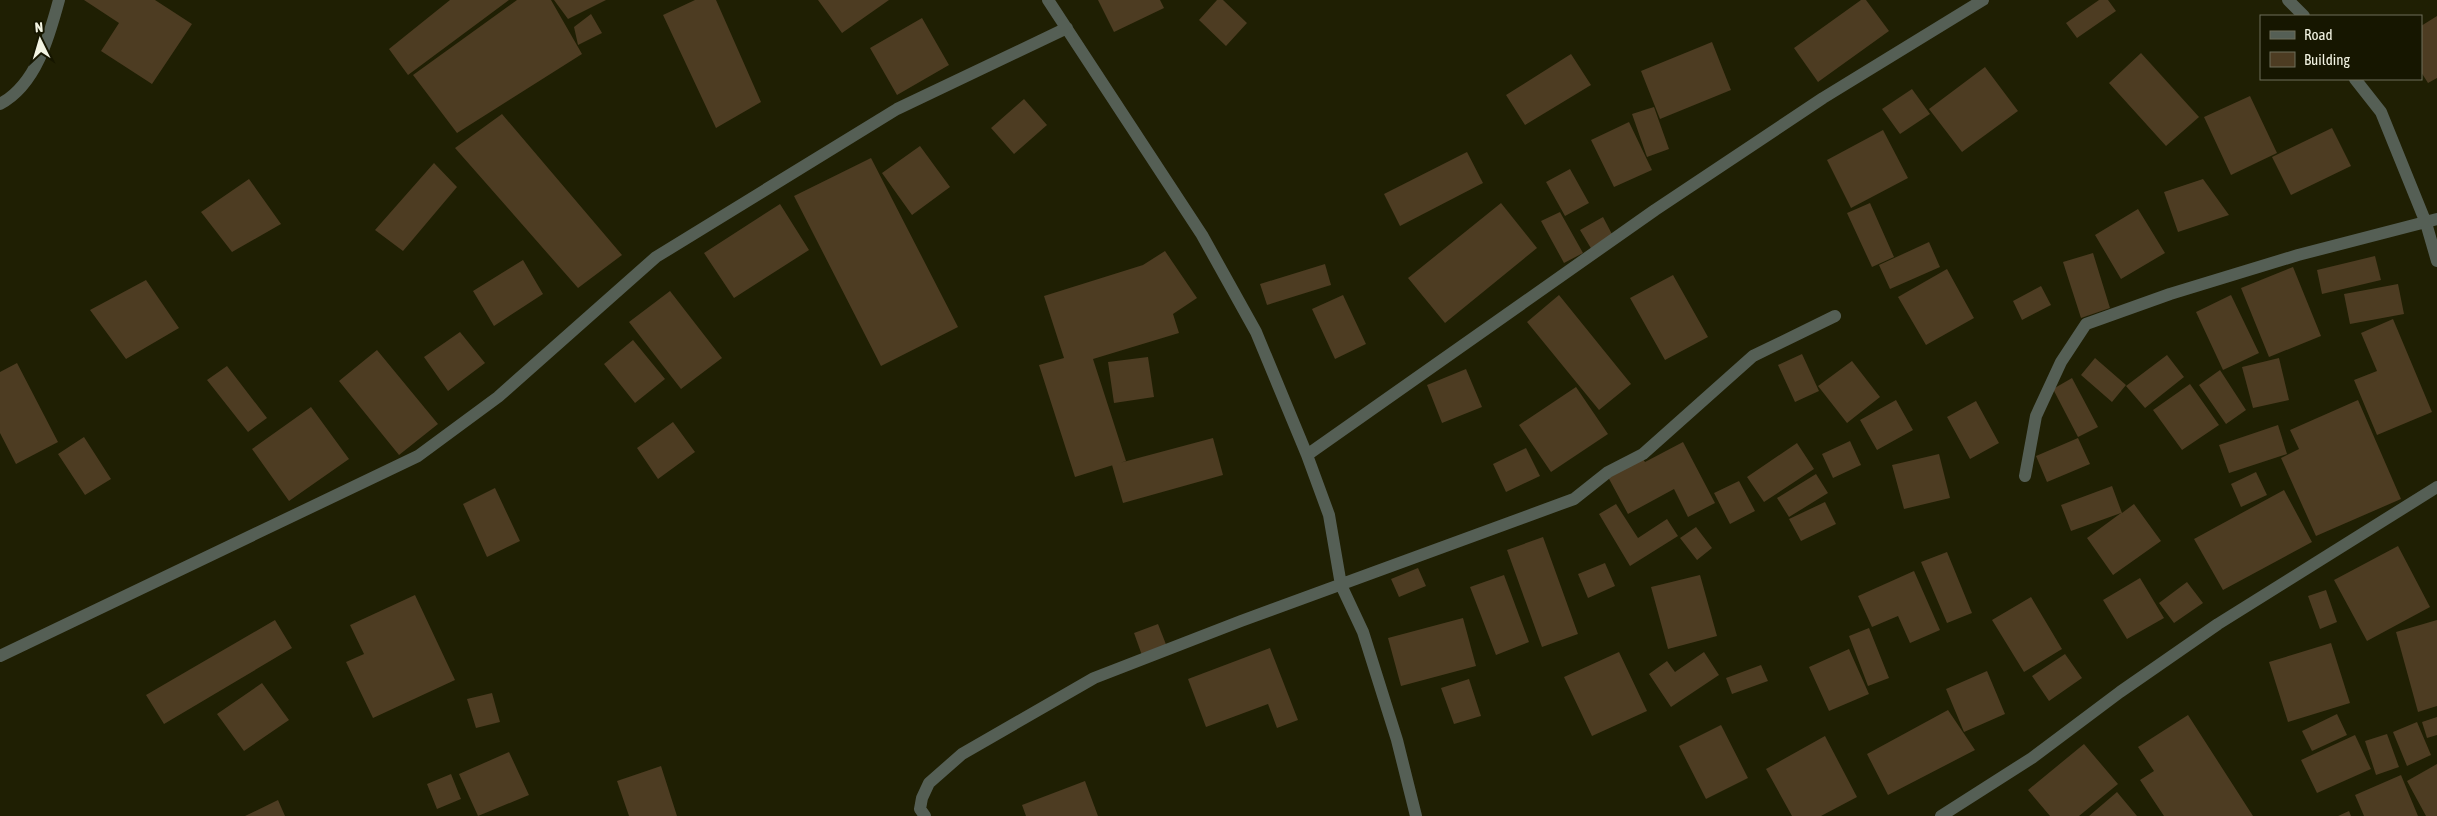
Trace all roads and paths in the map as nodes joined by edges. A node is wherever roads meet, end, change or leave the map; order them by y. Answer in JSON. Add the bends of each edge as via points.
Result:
{"nodes":[{"id":1,"x":59,"y":0,"type":"edge"},
{"id":2,"x":1048,"y":0,"type":"edge"},
{"id":3,"x":1983,"y":0,"type":"edge"},
{"id":4,"x":2288,"y":0,"type":"edge"},
{"id":5,"x":2303,"y":15,"type":"edge"},
{"id":6,"x":1067,"y":28,"type":"junction"},
{"id":7,"x":2356,"y":80,"type":"edge"},
{"id":8,"x":0,"y":104,"type":"edge"},
{"id":9,"x":2432,"y":221,"type":"edge"},
{"id":10,"x":2437,"y":260,"type":"edge"},
{"id":11,"x":1835,"y":316,"type":"dead end"},
{"id":12,"x":1307,"y":455,"type":"junction"},
{"id":13,"x":2025,"y":476,"type":"dead end"},
{"id":14,"x":2437,"y":488,"type":"edge"},
{"id":15,"x":1341,"y":584,"type":"junction"},
{"id":16,"x":0,"y":656,"type":"edge"},
{"id":17,"x":925,"y":816,"type":"edge"},
{"id":18,"x":1416,"y":816,"type":"edge"},
{"id":19,"x":1941,"y":816,"type":"edge"}],
"edges":[{"from":1,"to":8,"type":"street","via":[[32,76]]},
{"from":2,"to":6,"type":"street"},
{"from":3,"to":12,"type":"street","via":[[1823,98],[1655,210]]},
{"from":4,"to":5,"type":"street"},
{"from":6,"to":12,"type":"street","via":[[1202,235],[1256,332]]},
{"from":6,"to":16,"type":"street","via":[[897,109],[656,257],[498,397],[418,456]]},
{"from":7,"to":9,"type":"street","via":[[2381,112]]},
{"from":9,"to":10,"type":"street"},
{"from":9,"to":13,"type":"street","via":[[2298,255],[2170,294],[2086,324],[2061,362],[2036,416]]},
{"from":11,"to":15,"type":"street","via":[[1753,356],[1643,454],[1608,472],[1574,499]]},
{"from":12,"to":15,"type":"street","via":[[1329,515]]},
{"from":14,"to":19,"type":"street","via":[[2218,624],[2032,758]]},
{"from":15,"to":17,"type":"street","via":[[1094,678],[962,754],[929,783],[920,809]]},
{"from":15,"to":18,"type":"street","via":[[1363,632],[1397,740]]}]}
